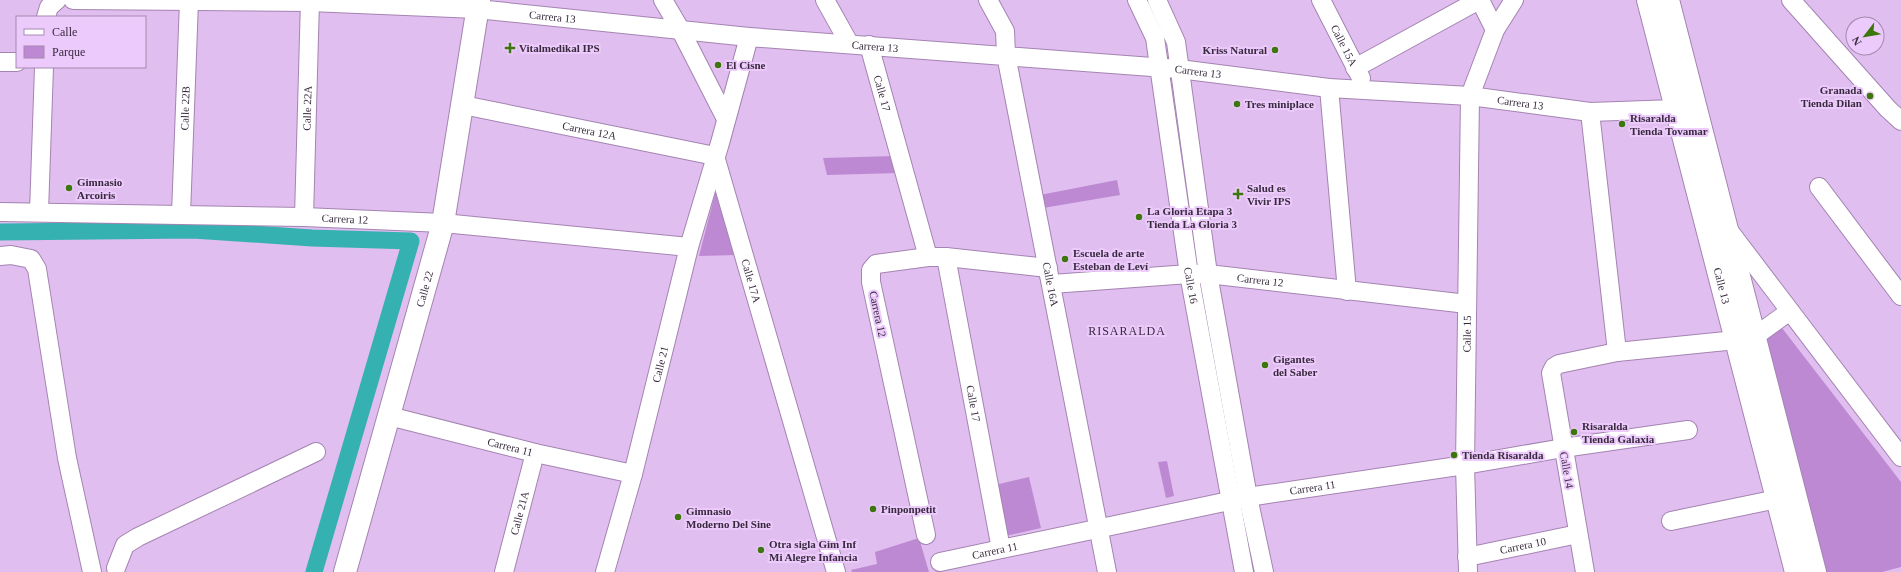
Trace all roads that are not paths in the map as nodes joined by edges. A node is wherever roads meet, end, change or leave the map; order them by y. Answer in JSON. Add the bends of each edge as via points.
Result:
{"nodes":[{"id":1,"x":57,"y":0,"type":"edge"},
{"id":2,"x":73,"y":0,"type":"edge"},
{"id":3,"x":663,"y":0,"type":"edge"},
{"id":4,"x":825,"y":0,"type":"edge"},
{"id":5,"x":988,"y":0,"type":"edge"},
{"id":6,"x":1137,"y":0,"type":"edge"},
{"id":7,"x":1157,"y":0,"type":"edge"},
{"id":8,"x":1321,"y":0,"type":"edge"},
{"id":9,"x":1480,"y":0,"type":"edge"},
{"id":10,"x":1514,"y":0,"type":"edge"},
{"id":11,"x":1648,"y":0,"type":"edge"},
{"id":12,"x":1668,"y":0,"type":"edge"},
{"id":13,"x":1791,"y":0,"type":"edge"},
{"id":14,"x":189,"y":1,"type":"junction"},
{"id":15,"x":310,"y":1,"type":"edge"},
{"id":16,"x":478,"y":4,"type":"edge"},
{"id":17,"x":46,"y":16,"type":"edge"},
{"id":18,"x":680,"y":29,"type":"junction"},
{"id":19,"x":1495,"y":30,"type":"junction"},
{"id":20,"x":749,"y":37,"type":"junction"},
{"id":21,"x":849,"y":43,"type":"junction"},
{"id":22,"x":869,"y":46,"type":"junction"},
{"id":23,"x":1006,"y":55,"type":"junction"},
{"id":24,"x":0,"y":62,"type":"edge"},
{"id":25,"x":16,"y":62,"type":"edge"},
{"id":26,"x":44,"y":68,"type":"edge"},
{"id":27,"x":1161,"y":68,"type":"junction"},
{"id":28,"x":1179,"y":68,"type":"junction"},
{"id":29,"x":1356,"y":68,"type":"junction"},
{"id":30,"x":1329,"y":88,"type":"junction"},
{"id":31,"x":1367,"y":91,"type":"junction"},
{"id":32,"x":1470,"y":96,"type":"junction"},
{"id":33,"x":463,"y":105,"type":"junction"},
{"id":34,"x":1675,"y":109,"type":"junction"},
{"id":35,"x":1590,"y":112,"type":"junction"},
{"id":36,"x":726,"y":119,"type":"junction"},
{"id":37,"x":1901,"y":121,"type":"edge"},
{"id":38,"x":715,"y":156,"type":"junction"},
{"id":39,"x":1819,"y":187,"type":"dead end"},
{"id":40,"x":0,"y":212,"type":"edge"},
{"id":41,"x":39,"y":212,"type":"junction"},
{"id":42,"x":181,"y":214,"type":"junction"},
{"id":43,"x":304,"y":217,"type":"junction"},
{"id":44,"x":443,"y":223,"type":"junction"},
{"id":45,"x":1725,"y":225,"type":"junction"},
{"id":46,"x":689,"y":247,"type":"junction"},
{"id":47,"x":0,"y":256,"type":"edge"},
{"id":48,"x":928,"y":257,"type":"junction"},
{"id":49,"x":946,"y":257,"type":"junction"},
{"id":50,"x":1189,"y":274,"type":"junction"},
{"id":51,"x":1208,"y":274,"type":"junction"},
{"id":52,"x":1050,"y":276,"type":"junction"},
{"id":53,"x":1348,"y":291,"type":"junction"},
{"id":54,"x":1901,"y":296,"type":"edge"},
{"id":55,"x":1467,"y":304,"type":"junction"},
{"id":56,"x":1790,"y":311,"type":"junction"},
{"id":57,"x":1745,"y":339,"type":"junction"},
{"id":58,"x":1617,"y":352,"type":"junction"},
{"id":59,"x":389,"y":416,"type":"junction"},
{"id":60,"x":1688,"y":430,"type":"dead end"},
{"id":61,"x":1564,"y":448,"type":"junction"},
{"id":62,"x":316,"y":452,"type":"dead end"},
{"id":63,"x":535,"y":453,"type":"junction"},
{"id":64,"x":1901,"y":457,"type":"edge"},
{"id":65,"x":1465,"y":466,"type":"junction"},
{"id":66,"x":633,"y":474,"type":"junction"},
{"id":67,"x":1248,"y":498,"type":"junction"},
{"id":68,"x":1777,"y":499,"type":"junction"},
{"id":69,"x":1231,"y":501,"type":"junction"},
{"id":70,"x":1671,"y":521,"type":"dead end"},
{"id":71,"x":1100,"y":528,"type":"junction"},
{"id":72,"x":1578,"y":534,"type":"junction"},
{"id":73,"x":926,"y":535,"type":"dead end"},
{"id":74,"x":1001,"y":549,"type":"junction"},
{"id":75,"x":940,"y":562,"type":"dead end"},
{"id":76,"x":1468,"y":564,"type":"edge"},
{"id":77,"x":118,"y":570,"type":"edge"},
{"id":78,"x":92,"y":572,"type":"edge"},
{"id":79,"x":345,"y":572,"type":"edge"},
{"id":80,"x":504,"y":572,"type":"edge"},
{"id":81,"x":605,"y":572,"type":"edge"},
{"id":82,"x":836,"y":572,"type":"edge"},
{"id":83,"x":1107,"y":572,"type":"edge"},
{"id":84,"x":1244,"y":572,"type":"edge"},
{"id":85,"x":1264,"y":572,"type":"edge"},
{"id":86,"x":1585,"y":572,"type":"edge"},
{"id":87,"x":1796,"y":572,"type":"edge"},
{"id":88,"x":1815,"y":572,"type":"edge"}],
"edges":[{"from":1,"to":17,"type":"street","via":[[49,7]]},
{"from":2,"to":14,"type":"street","name":"Carrera 13"},
{"from":3,"to":18,"type":"street"},
{"from":4,"to":21,"type":"street"},
{"from":5,"to":23,"type":"street","name":"Calle 16A","via":[[1005,31]]},
{"from":6,"to":27,"type":"street","name":"Calle 16","via":[[1155,38]]},
{"from":7,"to":28,"type":"street","name":"Calle 16","via":[[1176,42]]},
{"from":8,"to":29,"type":"street","name":"Calle 15A"},
{"from":9,"to":19,"type":"street"},
{"from":9,"to":29,"type":"street"},
{"from":10,"to":19,"type":"street","name":"Calle 15"},
{"from":11,"to":34,"type":"main road","name":"Calle 13"},
{"from":12,"to":45,"type":"main road","name":"Calle 13"},
{"from":13,"to":37,"type":"street"},
{"from":14,"to":15,"type":"street","name":"Carrera 13"},
{"from":14,"to":42,"type":"street","name":"Calle 22B"},
{"from":15,"to":16,"type":"street","name":"Carrera 13"},
{"from":15,"to":43,"type":"street","name":"Calle 22A"},
{"from":16,"to":18,"type":"street","name":"Carrera 13"},
{"from":16,"to":33,"type":"main road","name":"Calle 22"},
{"from":18,"to":20,"type":"street","name":"Carrera 13"},
{"from":18,"to":36,"type":"street"},
{"from":19,"to":32,"type":"street","name":"Calle 15"},
{"from":20,"to":21,"type":"street","name":"Carrera 13"},
{"from":20,"to":36,"type":"street"},
{"from":21,"to":22,"type":"street","name":"Carrera 13"},
{"from":22,"to":23,"type":"street","name":"Carrera 13"},
{"from":22,"to":48,"type":"street","name":"Calle 17"},
{"from":23,"to":27,"type":"street","name":"Carrera 13"},
{"from":23,"to":52,"type":"street","name":"Calle 16A"},
{"from":24,"to":25,"type":"street"},
{"from":26,"to":41,"type":"street"},
{"from":27,"to":28,"type":"street","name":"Carrera 13"},
{"from":27,"to":50,"type":"street","name":"Calle 16"},
{"from":28,"to":30,"type":"street","name":"Carrera 13"},
{"from":28,"to":51,"type":"street","name":"Calle 16"},
{"from":29,"to":31,"type":"street","name":"Calle 15A"},
{"from":30,"to":31,"type":"street","name":"Carrera 13"},
{"from":30,"to":53,"type":"street"},
{"from":31,"to":32,"type":"street","name":"Carrera 13"},
{"from":32,"to":35,"type":"street","name":"Carrera 13"},
{"from":32,"to":55,"type":"street","name":"Calle 15"},
{"from":33,"to":38,"type":"street","name":"Carrera 12A"},
{"from":33,"to":44,"type":"main road","name":"Calle 22"},
{"from":34,"to":35,"type":"street","name":"Carrera 13"},
{"from":34,"to":57,"type":"main road","name":"Calle 13"},
{"from":35,"to":58,"type":"street"},
{"from":36,"to":38,"type":"street"},
{"from":38,"to":46,"type":"street","name":"Calle 21"},
{"from":38,"to":82,"type":"street","name":"Calle 17A"},
{"from":39,"to":54,"type":"street"},
{"from":40,"to":41,"type":"street","name":"Carrera 12"},
{"from":41,"to":42,"type":"street","name":"Carrera 12"},
{"from":42,"to":43,"type":"street","name":"Carrera 12"},
{"from":43,"to":44,"type":"street","name":"Carrera 12"},
{"from":44,"to":46,"type":"street","name":"Carrera 12"},
{"from":44,"to":59,"type":"main road","name":"Calle 22"},
{"from":45,"to":56,"type":"street"},
{"from":45,"to":57,"type":"main road","name":"Calle 13"},
{"from":46,"to":66,"type":"street","name":"Calle 21"},
{"from":47,"to":78,"type":"street","via":[[11,255],[31,260],[37,269],[67,458]]},
{"from":48,"to":49,"type":"street","name":"Carrera 12"},
{"from":48,"to":73,"type":"street","name":"Carrera 12","via":[[876,264],[871,270],[871,282]]},
{"from":49,"to":52,"type":"street","name":"Carrera 12"},
{"from":49,"to":74,"type":"street","name":"Calle 17"},
{"from":50,"to":51,"type":"street","name":"Carrera 12"},
{"from":50,"to":52,"type":"street","name":"Carrera 12"},
{"from":50,"to":69,"type":"street","name":"Calle 16"},
{"from":51,"to":53,"type":"street","name":"Carrera 12"},
{"from":51,"to":67,"type":"street","name":"Calle 16"},
{"from":52,"to":71,"type":"street","name":"Calle 16A","via":[[1090,488]]},
{"from":53,"to":55,"type":"street","name":"Carrera 12"},
{"from":55,"to":65,"type":"street","name":"Calle 15"},
{"from":56,"to":57,"type":"street"},
{"from":56,"to":64,"type":"street"},
{"from":57,"to":58,"type":"street"},
{"from":57,"to":68,"type":"main road","name":"Calle 13"},
{"from":57,"to":88,"type":"main road","name":"Calle 13"},
{"from":58,"to":61,"type":"street","name":"Calle 14","via":[[1554,367],[1552,373]]},
{"from":59,"to":63,"type":"street","name":"Carrera 11"},
{"from":59,"to":79,"type":"main road","name":"Calle 22"},
{"from":60,"to":61,"type":"street","name":"Carrera 11"},
{"from":61,"to":65,"type":"street","name":"Carrera 11"},
{"from":61,"to":72,"type":"street","name":"Calle 14"},
{"from":62,"to":77,"type":"street","via":[[138,537],[125,545]]},
{"from":63,"to":66,"type":"street","name":"Carrera 11"},
{"from":63,"to":80,"type":"street","name":"Calle 21A"},
{"from":65,"to":67,"type":"street","name":"Carrera 11"},
{"from":65,"to":76,"type":"street","name":"Calle 15"},
{"from":66,"to":81,"type":"street","name":"Calle 21"},
{"from":67,"to":69,"type":"street","name":"Carrera 11"},
{"from":67,"to":85,"type":"street","name":"Calle 16"},
{"from":68,"to":70,"type":"street"},
{"from":68,"to":87,"type":"main road","name":"Calle 13"},
{"from":69,"to":71,"type":"street","name":"Carrera 11"},
{"from":69,"to":84,"type":"street","name":"Calle 16"},
{"from":71,"to":74,"type":"street","name":"Carrera 11"},
{"from":71,"to":83,"type":"street","name":"Calle 16A"},
{"from":72,"to":76,"type":"street","name":"Carrera 10"},
{"from":72,"to":86,"type":"street","name":"Calle 14"},
{"from":74,"to":75,"type":"street","name":"Carrera 11"},
{"from":77,"to":78,"type":"street"}]}
